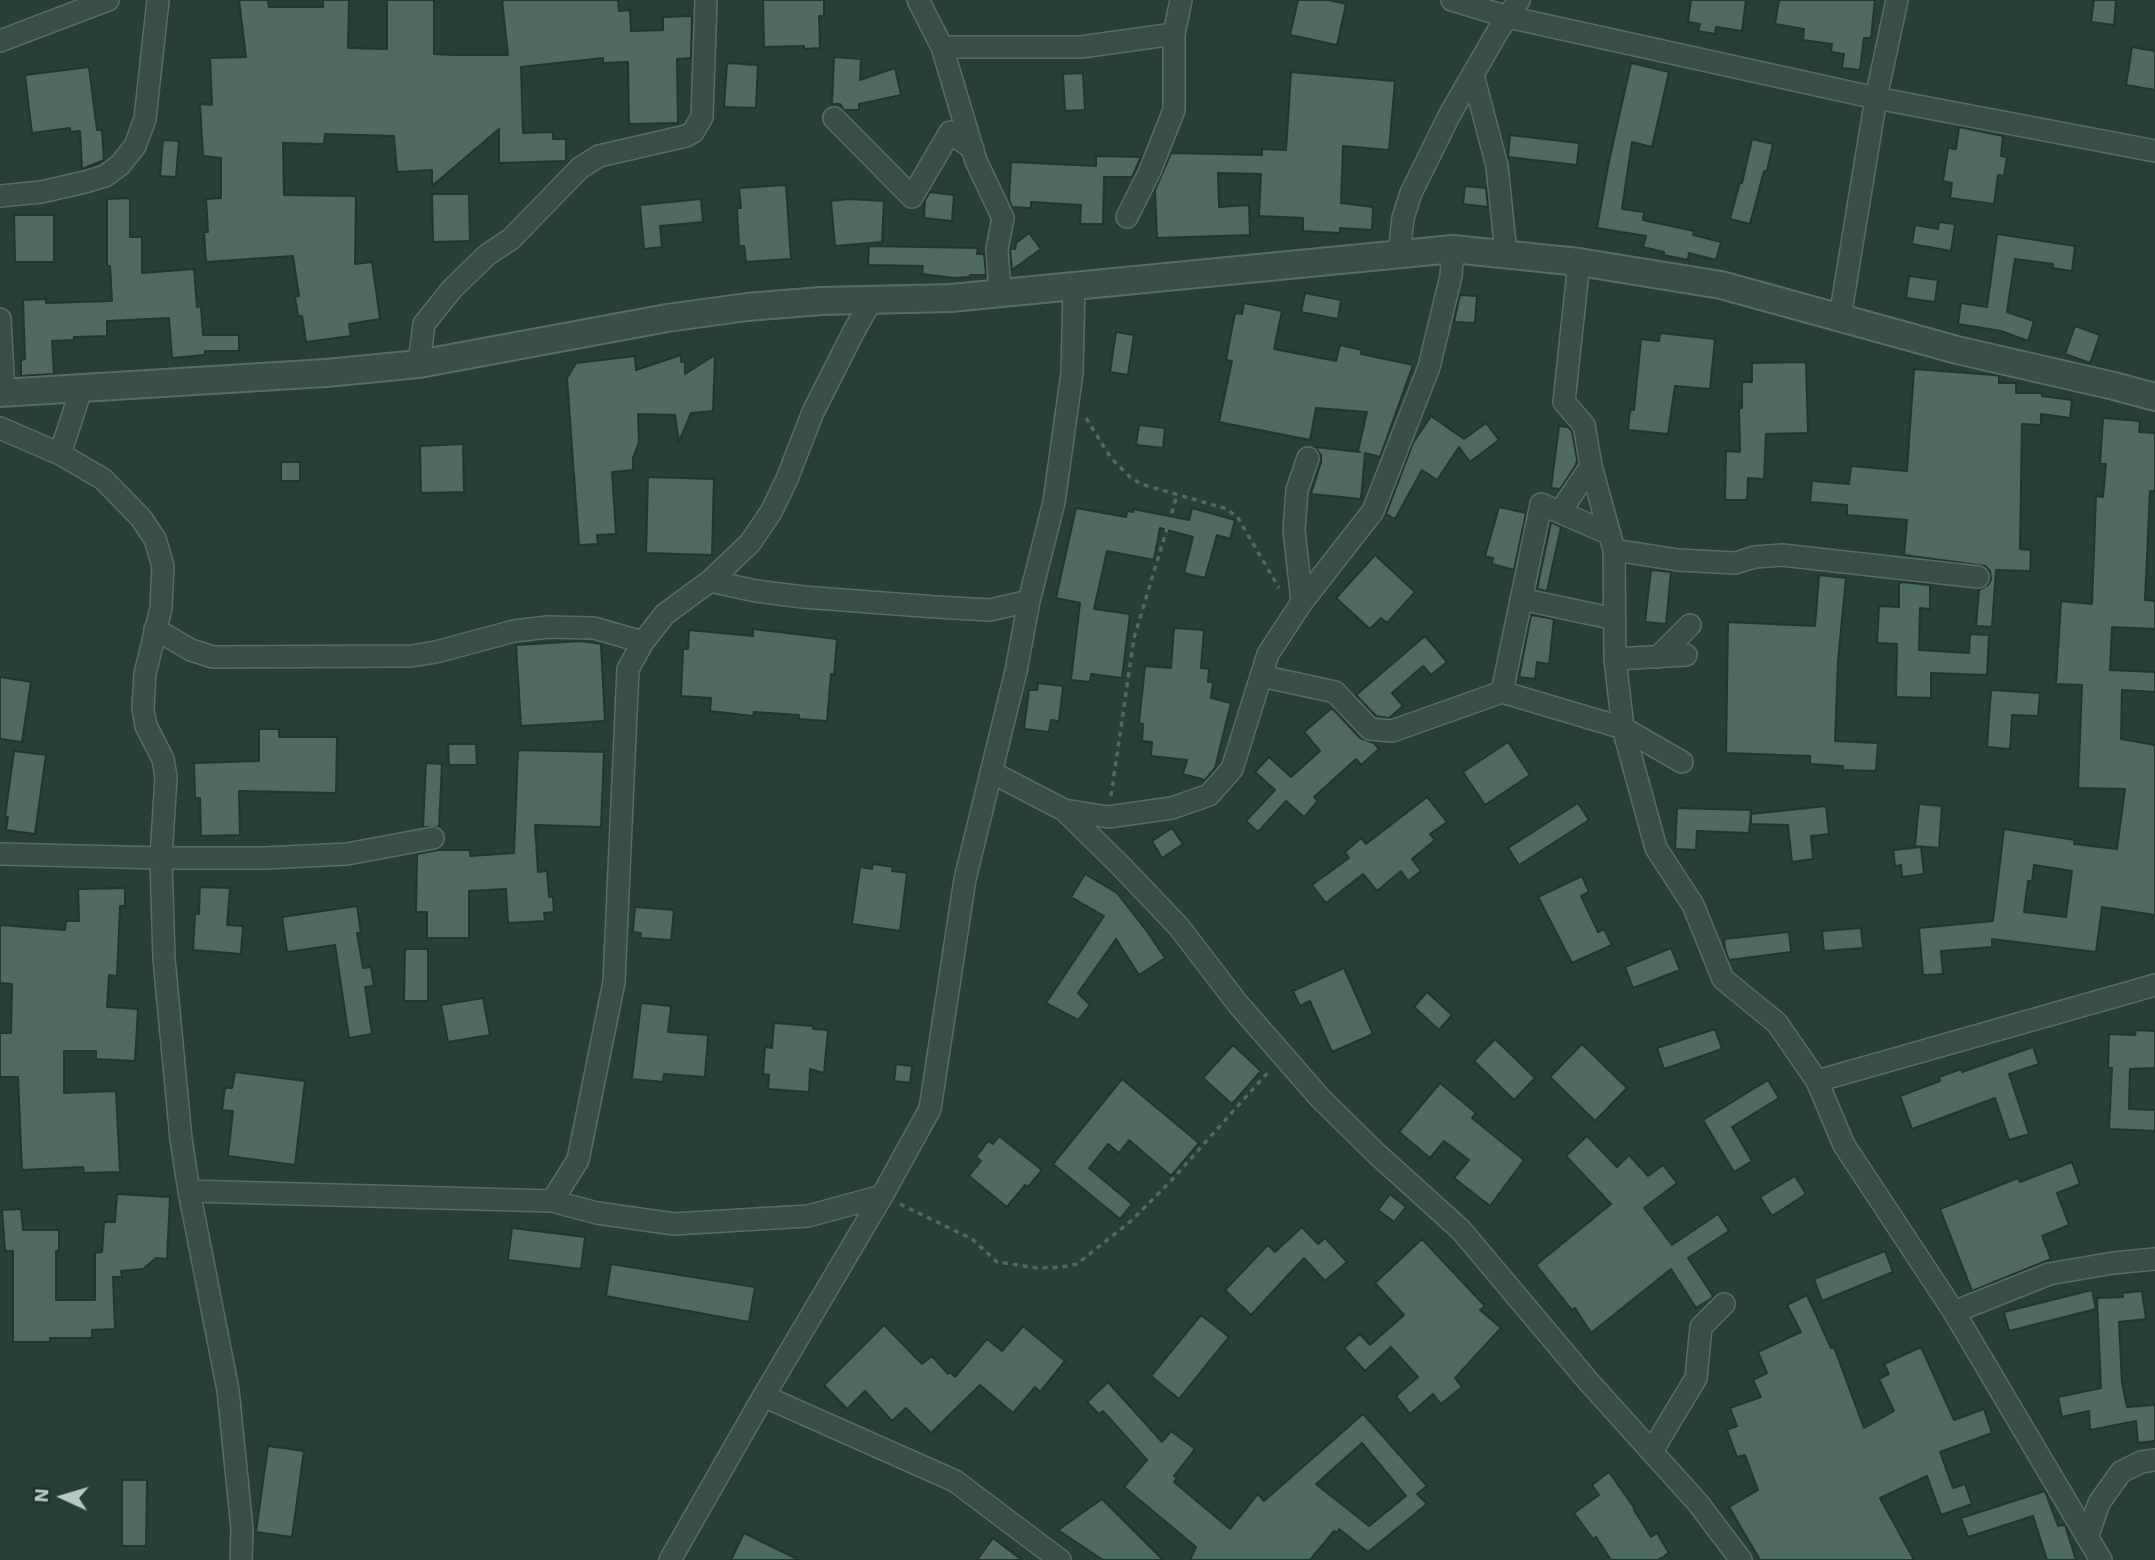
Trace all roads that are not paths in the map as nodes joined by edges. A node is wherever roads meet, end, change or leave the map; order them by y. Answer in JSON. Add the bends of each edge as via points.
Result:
{"nodes":[{"id":1,"x":108,"y":0,"type":"edge"},
{"id":2,"x":158,"y":0,"type":"edge"},
{"id":3,"x":706,"y":0,"type":"edge"},
{"id":4,"x":918,"y":0,"type":"edge"},
{"id":5,"x":1181,"y":0,"type":"edge"},
{"id":6,"x":1452,"y":0,"type":"edge"},
{"id":7,"x":1896,"y":0,"type":"edge"},
{"id":8,"x":1513,"y":8,"type":"edge"},
{"id":9,"x":1174,"y":34,"type":"junction"},
{"id":10,"x":0,"y":41,"type":"edge"},
{"id":11,"x":942,"y":47,"type":"junction"},
{"id":12,"x":1473,"y":75,"type":"junction"},
{"id":13,"x":1876,"y":98,"type":"junction"},
{"id":14,"x":834,"y":118,"type":"dead end"},
{"id":15,"x":973,"y":149,"type":"junction"},
{"id":16,"x":2155,"y":151,"type":"edge"},
{"id":17,"x":0,"y":196,"type":"edge"},
{"id":18,"x":1127,"y":217,"type":"dead end"},
{"id":19,"x":1453,"y":249,"type":"junction"},
{"id":20,"x":1506,"y":253,"type":"junction"},
{"id":21,"x":1399,"y":254,"type":"junction"},
{"id":22,"x":1579,"y":262,"type":"junction"},
{"id":23,"x":1074,"y":285,"type":"junction"},
{"id":24,"x":1000,"y":293,"type":"junction"},
{"id":25,"x":871,"y":301,"type":"junction"},
{"id":26,"x":1840,"y":317,"type":"junction"},
{"id":27,"x":0,"y":318,"type":"edge"},
{"id":28,"x":419,"y":364,"type":"junction"},
{"id":29,"x":82,"y":387,"type":"junction"},
{"id":30,"x":2,"y":393,"type":"edge"},
{"id":31,"x":2155,"y":397,"type":"edge"},
{"id":32,"x":0,"y":428,"type":"edge"},
{"id":33,"x":60,"y":454,"type":"junction"},
{"id":34,"x":1308,"y":458,"type":"dead end"},
{"id":35,"x":1591,"y":466,"type":"junction"},
{"id":36,"x":1560,"y":512,"type":"junction"},
{"id":37,"x":1612,"y":542,"type":"junction"},
{"id":38,"x":1978,"y":577,"type":"dead end"},
{"id":39,"x":710,"y":581,"type":"junction"},
{"id":40,"x":1521,"y":599,"type":"junction"},
{"id":41,"x":1029,"y":601,"type":"junction"},
{"id":42,"x":1298,"y":608,"type":"junction"},
{"id":43,"x":1615,"y":619,"type":"junction"},
{"id":44,"x":1690,"y":625,"type":"dead end"},
{"id":45,"x":155,"y":629,"type":"junction"},
{"id":46,"x":643,"y":642,"type":"junction"},
{"id":47,"x":1686,"y":655,"type":"dead end"},
{"id":48,"x":1658,"y":657,"type":"junction"},
{"id":49,"x":1615,"y":659,"type":"junction"},
{"id":50,"x":1261,"y":676,"type":"junction"},
{"id":51,"x":1502,"y":692,"type":"junction"},
{"id":52,"x":1623,"y":728,"type":"junction"},
{"id":53,"x":1682,"y":762,"type":"dead end"},
{"id":54,"x":992,"y":772,"type":"junction"},
{"id":55,"x":1064,"y":810,"type":"junction"},
{"id":56,"x":433,"y":838,"type":"dead end"},
{"id":57,"x":0,"y":854,"type":"edge"},
{"id":58,"x":160,"y":858,"type":"junction"},
{"id":59,"x":2155,"y":985,"type":"edge"},
{"id":60,"x":1817,"y":1081,"type":"junction"},
{"id":61,"x":188,"y":1191,"type":"junction"},
{"id":62,"x":882,"y":1196,"type":"junction"},
{"id":63,"x":552,"y":1201,"type":"junction"},
{"id":64,"x":2155,"y":1259,"type":"edge"},
{"id":65,"x":1724,"y":1304,"type":"dead end"},
{"id":66,"x":1954,"y":1312,"type":"junction"},
{"id":67,"x":762,"y":1399,"type":"junction"},
{"id":68,"x":1652,"y":1451,"type":"junction"},
{"id":69,"x":2155,"y":1460,"type":"edge"},
{"id":70,"x":2088,"y":1535,"type":"junction"},
{"id":71,"x":241,"y":1560,"type":"edge"},
{"id":72,"x":670,"y":1560,"type":"edge"},
{"id":73,"x":1060,"y":1560,"type":"edge"},
{"id":74,"x":1741,"y":1560,"type":"edge"},
{"id":75,"x":2101,"y":1560,"type":"edge"}],
"edges":[{"from":1,"to":10,"type":"street"},
{"from":2,"to":17,"type":"street","via":[[145,119],[135,146],[120,166],[85,182]]},
{"from":3,"to":28,"type":"street","via":[[702,117],[693,132],[599,156],[580,168],[511,239],[452,289],[424,324]]},
{"from":4,"to":11,"type":"street"},
{"from":5,"to":9,"type":"street"},
{"from":6,"to":8,"type":"street"},
{"from":7,"to":13,"type":"street"},
{"from":8,"to":12,"type":"street"},
{"from":8,"to":13,"type":"street"},
{"from":9,"to":11,"type":"street","via":[[1081,47]]},
{"from":9,"to":18,"type":"street","via":[[1174,110]]},
{"from":11,"to":15,"type":"street"},
{"from":12,"to":20,"type":"street","via":[[1497,166]]},
{"from":12,"to":21,"type":"street","via":[[1411,193]]},
{"from":13,"to":16,"type":"street"},
{"from":13,"to":26,"type":"street"},
{"from":14,"to":15,"type":"street","via":[[912,197],[950,132]]},
{"from":15,"to":24,"type":"street","via":[[1003,218],[997,249]]},
{"from":19,"to":20,"type":"street"},
{"from":19,"to":21,"type":"street"},
{"from":19,"to":42,"type":"street","via":[[1429,367],[1373,511]]},
{"from":20,"to":22,"type":"street"},
{"from":21,"to":23,"type":"street"},
{"from":22,"to":26,"type":"street","via":[[1721,285]]},
{"from":22,"to":35,"type":"street","via":[[1564,402],[1584,425]]},
{"from":23,"to":24,"type":"street"},
{"from":23,"to":41,"type":"street","via":[[1069,393],[1054,502]]},
{"from":24,"to":25,"type":"street"},
{"from":25,"to":28,"type":"street","via":[[821,301],[680,316]]},
{"from":25,"to":39,"type":"street","via":[[813,412],[771,512],[750,543]]},
{"from":26,"to":31,"type":"street"},
{"from":27,"to":30,"type":"street"},
{"from":28,"to":29,"type":"street"},
{"from":29,"to":30,"type":"street"},
{"from":29,"to":33,"type":"street"},
{"from":32,"to":33,"type":"street"},
{"from":33,"to":45,"type":"street","via":[[103,479],[155,538],[163,566],[163,591]]},
{"from":34,"to":42,"type":"street","via":[[1297,490],[1294,530]]},
{"from":35,"to":36,"type":"street"},
{"from":35,"to":37,"type":"street"},
{"from":36,"to":37,"type":"street"},
{"from":36,"to":40,"type":"street","via":[[1541,504]]},
{"from":37,"to":38,"type":"street","via":[[1678,560],[1735,563],[1782,555]]},
{"from":37,"to":43,"type":"street"},
{"from":39,"to":41,"type":"street","via":[[803,597],[989,610]]},
{"from":39,"to":46,"type":"street","via":[[665,614]]},
{"from":40,"to":43,"type":"street"},
{"from":40,"to":51,"type":"street"},
{"from":41,"to":54,"type":"street"},
{"from":42,"to":50,"type":"street","via":[[1268,654]]},
{"from":43,"to":49,"type":"street"},
{"from":44,"to":48,"type":"street"},
{"from":45,"to":46,"type":"street","via":[[213,657],[411,656],[548,627],[594,628]]},
{"from":45,"to":58,"type":"street","via":[[143,709],[166,778]]},
{"from":46,"to":63,"type":"street","via":[[628,669],[614,982],[579,1160]]},
{"from":47,"to":48,"type":"street"},
{"from":48,"to":49,"type":"street"},
{"from":49,"to":52,"type":"street"},
{"from":50,"to":51,"type":"street","via":[[1335,692],[1370,729],[1392,732]]},
{"from":50,"to":55,"type":"street","via":[[1232,769],[1209,796],[1172,808],[1108,817]]},
{"from":51,"to":52,"type":"street"},
{"from":52,"to":53,"type":"street"},
{"from":52,"to":60,"type":"street","via":[[1656,848],[1693,905],[1723,979],[1777,1023]]},
{"from":54,"to":55,"type":"street"},
{"from":54,"to":62,"type":"street","via":[[965,879],[930,1109]]},
{"from":55,"to":68,"type":"street","via":[[1179,927],[1320,1098],[1461,1230]]},
{"from":56,"to":58,"type":"street","via":[[347,854]]},
{"from":57,"to":58,"type":"street"},
{"from":58,"to":61,"type":"street","via":[[164,959]]},
{"from":59,"to":60,"type":"street"},
{"from":60,"to":66,"type":"street","via":[[1844,1146]]},
{"from":61,"to":63,"type":"street"},
{"from":61,"to":71,"type":"street","via":[[228,1390]]},
{"from":62,"to":63,"type":"street","via":[[808,1216],[674,1224]]},
{"from":62,"to":67,"type":"street"},
{"from":64,"to":66,"type":"street","via":[[2049,1274]]},
{"from":65,"to":68,"type":"street","via":[[1701,1327],[1696,1378]]},
{"from":66,"to":70,"type":"street"},
{"from":67,"to":72,"type":"street"},
{"from":67,"to":73,"type":"street","via":[[955,1481]]},
{"from":68,"to":74,"type":"street"},
{"from":69,"to":70,"type":"street","via":[[2121,1472],[2099,1503]]},
{"from":70,"to":75,"type":"street"}]}
